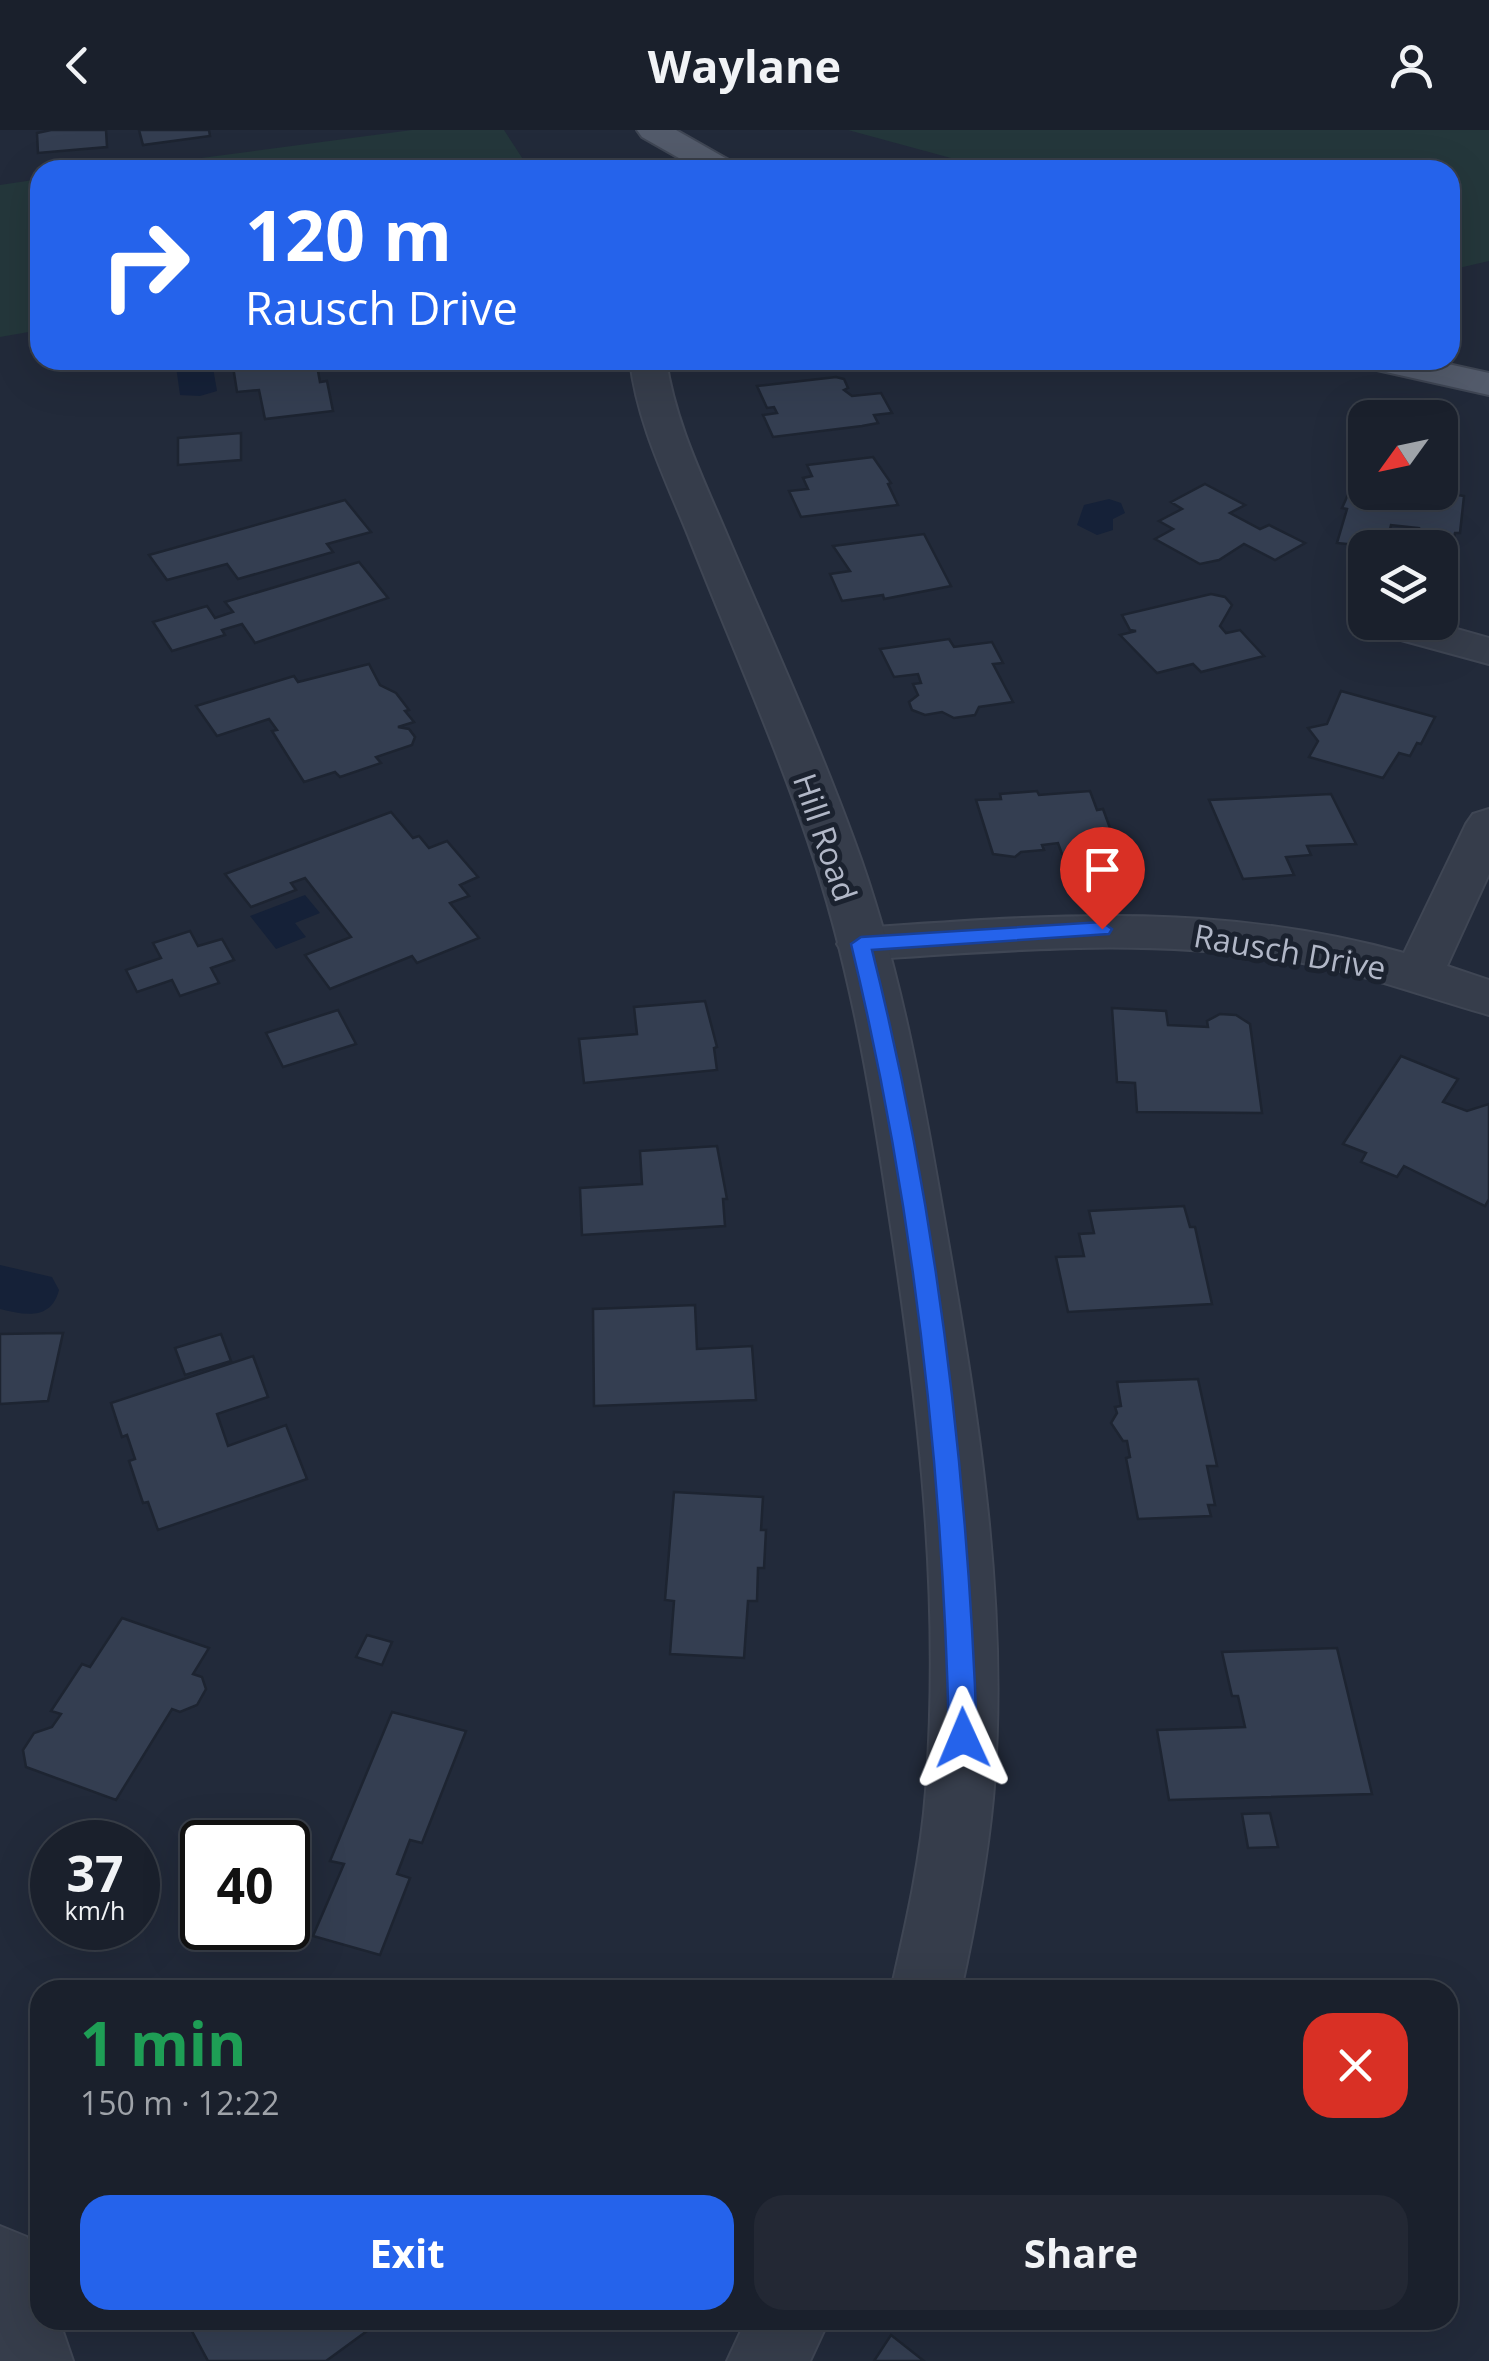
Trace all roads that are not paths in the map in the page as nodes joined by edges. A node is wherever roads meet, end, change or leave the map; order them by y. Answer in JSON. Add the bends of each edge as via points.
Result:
{"nodes":[{"id":1,"x":652,"y":130,"type":"edge"},
{"id":2,"x":706,"y":160,"type":"edge"},
{"id":3,"x":650,"y":370,"type":"edge"},
{"id":4,"x":1426,"y":370,"type":"edge"},
{"id":5,"x":1489,"y":384,"type":"edge"},
{"id":6,"x":1449,"y":640,"type":"edge"},
{"id":7,"x":1489,"y":651,"type":"edge"},
{"id":8,"x":1489,"y":824,"type":"edge"},
{"id":9,"x":861,"y":944,"type":"junction"},
{"id":10,"x":1419,"y":974,"type":"junction"},
{"id":11,"x":1489,"y":998,"type":"edge"},
{"id":12,"x":928,"y":1980,"type":"edge"},
{"id":13,"x":0,"y":2264,"type":"edge"},
{"id":14,"x":784,"y":2330,"type":"edge"},
{"id":15,"x":34,"y":2361,"type":"edge"},
{"id":16,"x":766,"y":2361,"type":"edge"}],
"edges":[{"from":1,"to":2,"type":"main road"},
{"from":3,"to":9,"type":"street","name":"Hill Road","via":[[659,414],[818,808]]},
{"from":4,"to":5,"type":"main road"},
{"from":6,"to":7,"type":"street"},
{"from":8,"to":10,"type":"street","name":"Rausch Drive"},
{"from":9,"to":10,"type":"street","name":"Rausch Drive","via":[[1141,929],[1295,947]]},
{"from":9,"to":12,"type":"street","name":"Hill Road","via":[[890,1064],[927,1280],[959,1581],[960,1786]]},
{"from":10,"to":11,"type":"street","name":"Rausch Drive"},
{"from":13,"to":15,"type":"street"},
{"from":14,"to":16,"type":"street"}]}
